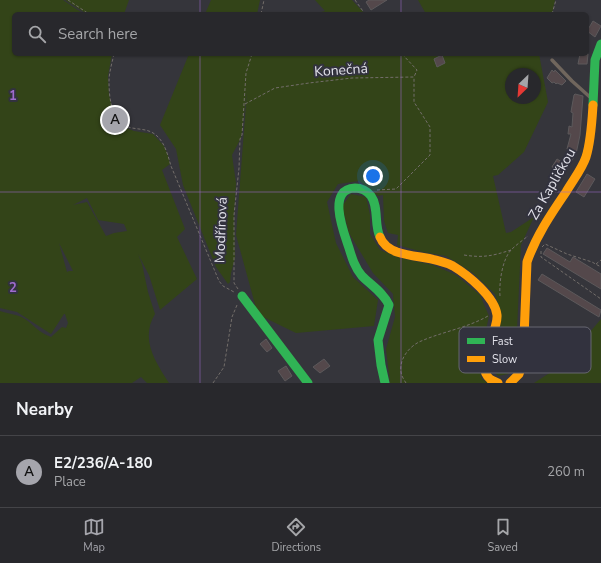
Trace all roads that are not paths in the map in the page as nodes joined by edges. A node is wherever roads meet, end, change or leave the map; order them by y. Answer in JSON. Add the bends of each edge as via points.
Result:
{"nodes":[{"id":1,"x":601,"y":44,"type":"edge"},
{"id":2,"x":552,"y":60,"type":"dead end"},
{"id":3,"x":592,"y":99,"type":"junction"},
{"id":4,"x":242,"y":296,"type":"road end"},
{"id":5,"x":495,"y":327,"type":"edge"},
{"id":6,"x":524,"y":327,"type":"edge"},
{"id":7,"x":486,"y":373,"type":"edge"},
{"id":8,"x":521,"y":373,"type":"edge"},
{"id":9,"x":308,"y":383,"type":"edge"},
{"id":10,"x":385,"y":383,"type":"edge"},
{"id":11,"x":498,"y":383,"type":"edge"},
{"id":12,"x":510,"y":383,"type":"edge"}],
"edges":[{"from":1,"to":3,"type":"street","name":"Za Kapličkou","via":[[595,60]]},
{"from":2,"to":3,"type":"lane"},
{"from":3,"to":6,"type":"street","name":"Za Kapličkou","via":[[586,156],[539,234],[527,262]]},
{"from":4,"to":9,"type":"street"},
{"from":5,"to":10,"type":"street","via":[[497,311],[487,294],[447,263],[388,248],[381,242],[377,233],[374,200],[363,188],[348,189],[338,204],[353,258],[358,271],[384,294],[389,305],[378,340]]},
{"from":7,"to":11,"type":"street"},
{"from":8,"to":12,"type":"street","name":"Za Kapličkou"}]}
